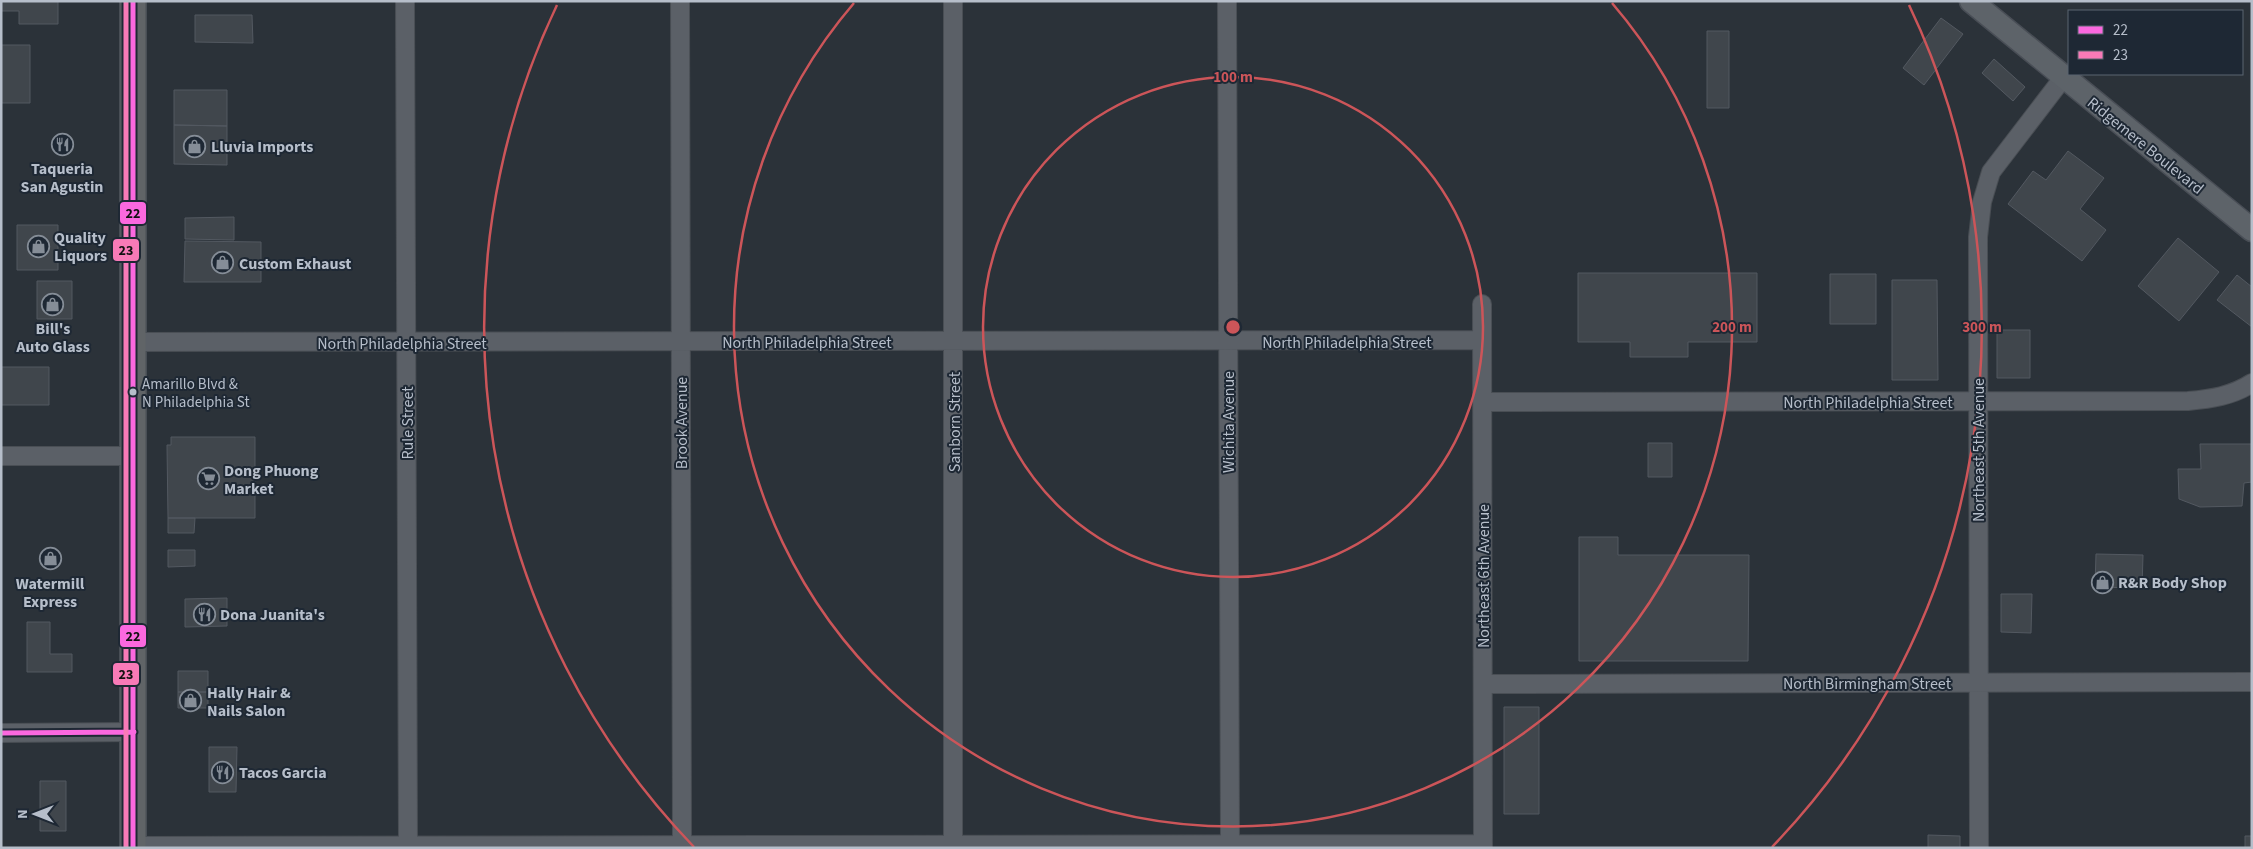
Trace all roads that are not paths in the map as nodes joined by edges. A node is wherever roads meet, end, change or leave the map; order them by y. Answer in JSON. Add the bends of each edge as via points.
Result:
{"nodes":[{"id":1,"x":133,"y":1,"type":"edge"},
{"id":2,"x":405,"y":1,"type":"edge"},
{"id":3,"x":680,"y":1,"type":"edge"},
{"id":4,"x":954,"y":1,"type":"edge"},
{"id":5,"x":1227,"y":1,"type":"edge"},
{"id":6,"x":1971,"y":1,"type":"edge"},
{"id":7,"x":2063,"y":78,"type":"junction"},
{"id":8,"x":2252,"y":230,"type":"edge"},
{"id":9,"x":1482,"y":304,"type":"dead end"},
{"id":10,"x":1482,"y":340,"type":"junction"},
{"id":11,"x":133,"y":342,"type":"junction"},
{"id":12,"x":681,"y":342,"type":"junction"},
{"id":13,"x":954,"y":342,"type":"junction"},
{"id":14,"x":1228,"y":342,"type":"junction"},
{"id":15,"x":407,"y":343,"type":"junction"},
{"id":16,"x":2252,"y":383,"type":"edge"},
{"id":17,"x":1482,"y":402,"type":"junction"},
{"id":18,"x":1978,"y":403,"type":"junction"},
{"id":19,"x":1,"y":456,"type":"edge"},
{"id":20,"x":134,"y":456,"type":"junction"},
{"id":21,"x":2252,"y":682,"type":"edge"},
{"id":22,"x":1979,"y":683,"type":"junction"},
{"id":23,"x":1483,"y":684,"type":"junction"},
{"id":24,"x":134,"y":732,"type":"junction"},
{"id":25,"x":1,"y":733,"type":"edge"},
{"id":26,"x":953,"y":843,"type":"junction"},
{"id":27,"x":1230,"y":843,"type":"junction"},
{"id":28,"x":408,"y":844,"type":"junction"},
{"id":29,"x":682,"y":845,"type":"junction"},
{"id":30,"x":1130,"y":845,"type":"edge"},
{"id":31,"x":664,"y":846,"type":"edge"},
{"id":32,"x":1483,"y":846,"type":"edge"},
{"id":33,"x":133,"y":847,"type":"edge"},
{"id":34,"x":1978,"y":848,"type":"edge"}],
"edges":[{"from":1,"to":11,"type":"highway"},
{"from":2,"to":15,"type":"street","name":"Rule Street"},
{"from":3,"to":12,"type":"street","name":"Brook Avenue"},
{"from":4,"to":13,"type":"street","name":"Sanborn Street"},
{"from":5,"to":14,"type":"street","name":"Wichita Avenue"},
{"from":6,"to":7,"type":"main road","name":"Ridgemere Boulevard"},
{"from":7,"to":8,"type":"main road","name":"Ridgemere Boulevard"},
{"from":7,"to":18,"type":"street","name":"Northeast 5th Avenue","via":[[1991,172],[1982,202],[1978,237]]},
{"from":9,"to":10,"type":"street","name":"Northeast 6th Avenue"},
{"from":10,"to":14,"type":"street","name":"North Philadelphia Street"},
{"from":10,"to":17,"type":"street","name":"Northeast 6th Avenue"},
{"from":11,"to":15,"type":"street","name":"North Philadelphia Street"},
{"from":11,"to":20,"type":"highway"},
{"from":12,"to":13,"type":"street","name":"North Philadelphia Street"},
{"from":12,"to":15,"type":"street","name":"North Philadelphia Street"},
{"from":12,"to":29,"type":"street","name":"Brook Avenue"},
{"from":13,"to":14,"type":"street","name":"North Philadelphia Street"},
{"from":13,"to":26,"type":"street","name":"Sanborn Street"},
{"from":14,"to":27,"type":"street","name":"Wichita Avenue"},
{"from":15,"to":28,"type":"street","name":"Rule Street"},
{"from":16,"to":18,"type":"street","name":"North Philadelphia Street","via":[[2215,399],[2188,401]]},
{"from":17,"to":18,"type":"street","name":"North Philadelphia Street"},
{"from":17,"to":23,"type":"street","name":"Northeast 6th Avenue"},
{"from":18,"to":22,"type":"street","name":"Northeast 5th Avenue"},
{"from":19,"to":20,"type":"street"},
{"from":20,"to":24,"type":"highway"},
{"from":21,"to":22,"type":"street","name":"North Birmingham Street"},
{"from":22,"to":23,"type":"street","name":"North Birmingham Street"},
{"from":22,"to":34,"type":"street","name":"Northeast 5th Avenue"},
{"from":23,"to":32,"type":"street","name":"Northeast 6th Avenue"},
{"from":24,"to":25,"type":"street"},
{"from":24,"to":33,"type":"highway"},
{"from":26,"to":29,"type":"street"},
{"from":26,"to":30,"type":"street"},
{"from":27,"to":30,"type":"street"},
{"from":27,"to":32,"type":"street"},
{"from":28,"to":31,"type":"street"},
{"from":28,"to":33,"type":"street"},
{"from":29,"to":31,"type":"street"}]}
